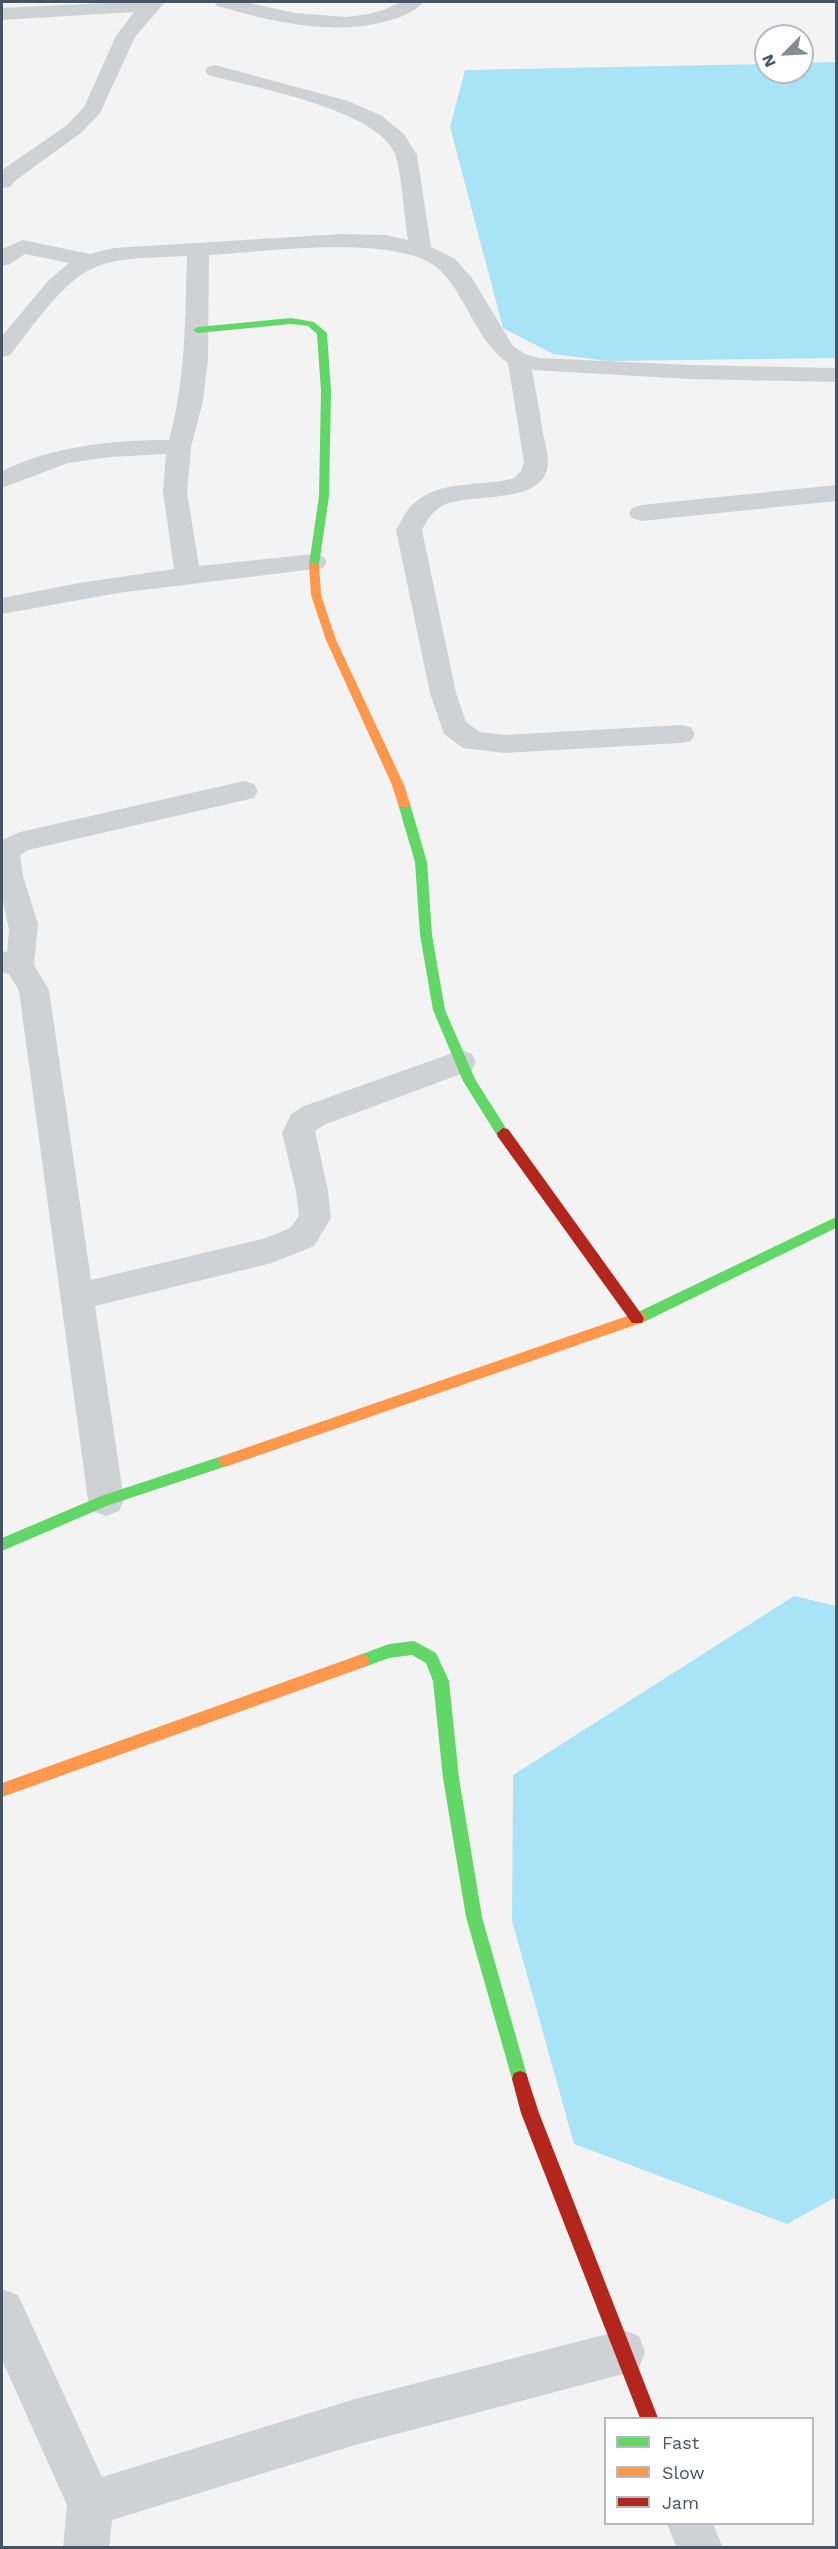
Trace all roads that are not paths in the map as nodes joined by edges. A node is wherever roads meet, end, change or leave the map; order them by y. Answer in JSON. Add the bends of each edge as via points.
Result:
{"nodes":[{"id":1,"x":224,"y":2,"type":"edge"},
{"id":2,"x":413,"y":2,"type":"edge"},
{"id":3,"x":153,"y":3,"type":"edge"},
{"id":4,"x":83,"y":6,"type":"edge"},
{"id":5,"x":2,"y":14,"type":"edge"},
{"id":6,"x":215,"y":71,"type":"dead end"},
{"id":7,"x":4,"y":177,"type":"edge"},
{"id":8,"x":198,"y":249,"type":"junction"},
{"id":9,"x":420,"y":250,"type":"junction"},
{"id":10,"x":2,"y":259,"type":"edge"},
{"id":11,"x":90,"y":261,"type":"junction"},
{"id":12,"x":198,"y":330,"type":"junction"},
{"id":13,"x":2,"y":350,"type":"edge"},
{"id":14,"x":519,"y":360,"type":"junction"},
{"id":15,"x":837,"y":375,"type":"edge"},
{"id":16,"x":179,"y":447,"type":"junction"},
{"id":17,"x":2,"y":480,"type":"edge"},
{"id":18,"x":837,"y":493,"type":"edge"},
{"id":19,"x":641,"y":513,"type":"dead end"},
{"id":20,"x":314,"y":562,"type":"junction"},
{"id":21,"x":187,"y":574,"type":"junction"},
{"id":22,"x":2,"y":606,"type":"edge"},
{"id":23,"x":681,"y":734,"type":"dead end"},
{"id":24,"x":244,"y":790,"type":"dead end"},
{"id":25,"x":10,"y":964,"type":"edge"},
{"id":26,"x":461,"y":1062,"type":"junction"},
{"id":27,"x":837,"y":1222,"type":"edge"},
{"id":28,"x":77,"y":1297,"type":"junction"},
{"id":29,"x":637,"y":1319,"type":"junction"},
{"id":30,"x":106,"y":1500,"type":"junction"},
{"id":31,"x":2,"y":1545,"type":"edge"},
{"id":32,"x":2,"y":1790,"type":"edge"},
{"id":33,"x":2,"y":2311,"type":"edge"},
{"id":34,"x":623,"y":2352,"type":"junction"},
{"id":35,"x":649,"y":2417,"type":"edge"},
{"id":36,"x":90,"y":2504,"type":"junction"},
{"id":37,"x":691,"y":2525,"type":"edge"},
{"id":38,"x":86,"y":2547,"type":"edge"},
{"id":39,"x":700,"y":2547,"type":"edge"}],
"edges":[{"from":1,"to":2,"type":"street","via":[[292,19],[338,22],[393,15]]},
{"from":3,"to":4,"type":"street"},
{"from":3,"to":7,"type":"street","via":[[126,36],[93,109],[74,129]]},
{"from":4,"to":5,"type":"street"},
{"from":6,"to":9,"type":"street","via":[[341,105],[375,120],[397,138],[406,155]]},
{"from":8,"to":9,"type":"street","via":[[342,241],[386,242]]},
{"from":8,"to":11,"type":"street","via":[[114,255]]},
{"from":8,"to":12,"type":"street"},
{"from":9,"to":14,"type":"street","via":[[447,264],[464,283],[504,350]]},
{"from":10,"to":11,"type":"street","via":[[15,250],[33,247]]},
{"from":11,"to":13,"type":"street","via":[[71,271],[57,285]]},
{"from":12,"to":16,"type":"street","via":[[191,401]]},
{"from":12,"to":20,"type":"street","via":[[291,321],[311,324],[322,333],[327,391],[324,496]]},
{"from":14,"to":15,"type":"street","via":[[540,365]]},
{"from":14,"to":23,"type":"street","via":[[536,462],[531,477],[520,484],[431,501],[414,516],[409,530],[443,693],[454,727],[473,741],[504,744]]},
{"from":16,"to":17,"type":"street","via":[[80,452],[41,462]]},
{"from":16,"to":21,"type":"street","via":[[175,492]]},
{"from":18,"to":19,"type":"street"},
{"from":20,"to":21,"type":"street"},
{"from":20,"to":26,"type":"street","via":[[316,594],[332,640],[398,785],[421,862],[426,935],[439,1010]]},
{"from":21,"to":22,"type":"street"},
{"from":24,"to":25,"type":"street","via":[[31,839],[6,850],[4,863],[22,918],[24,940]]},
{"from":25,"to":28,"type":"street","via":[[27,975],[34,990]]},
{"from":26,"to":28,"type":"street","via":[[315,1114],[302,1123],[298,1133],[315,1218],[302,1238],[272,1250]]},
{"from":26,"to":29,"type":"street","via":[[469,1081],[524,1166]]},
{"from":27,"to":29,"type":"street"},
{"from":28,"to":30,"type":"street"},
{"from":29,"to":30,"type":"street"},
{"from":30,"to":31,"type":"street"},
{"from":32,"to":34,"type":"street","via":[[389,1651],[414,1648],[431,1659],[441,1681],[451,1778],[474,1917],[530,2113]]},
{"from":33,"to":36,"type":"street"},
{"from":34,"to":35,"type":"street"},
{"from":34,"to":36,"type":"street","via":[[355,2422]]},
{"from":36,"to":38,"type":"street"},
{"from":37,"to":39,"type":"street"}]}
